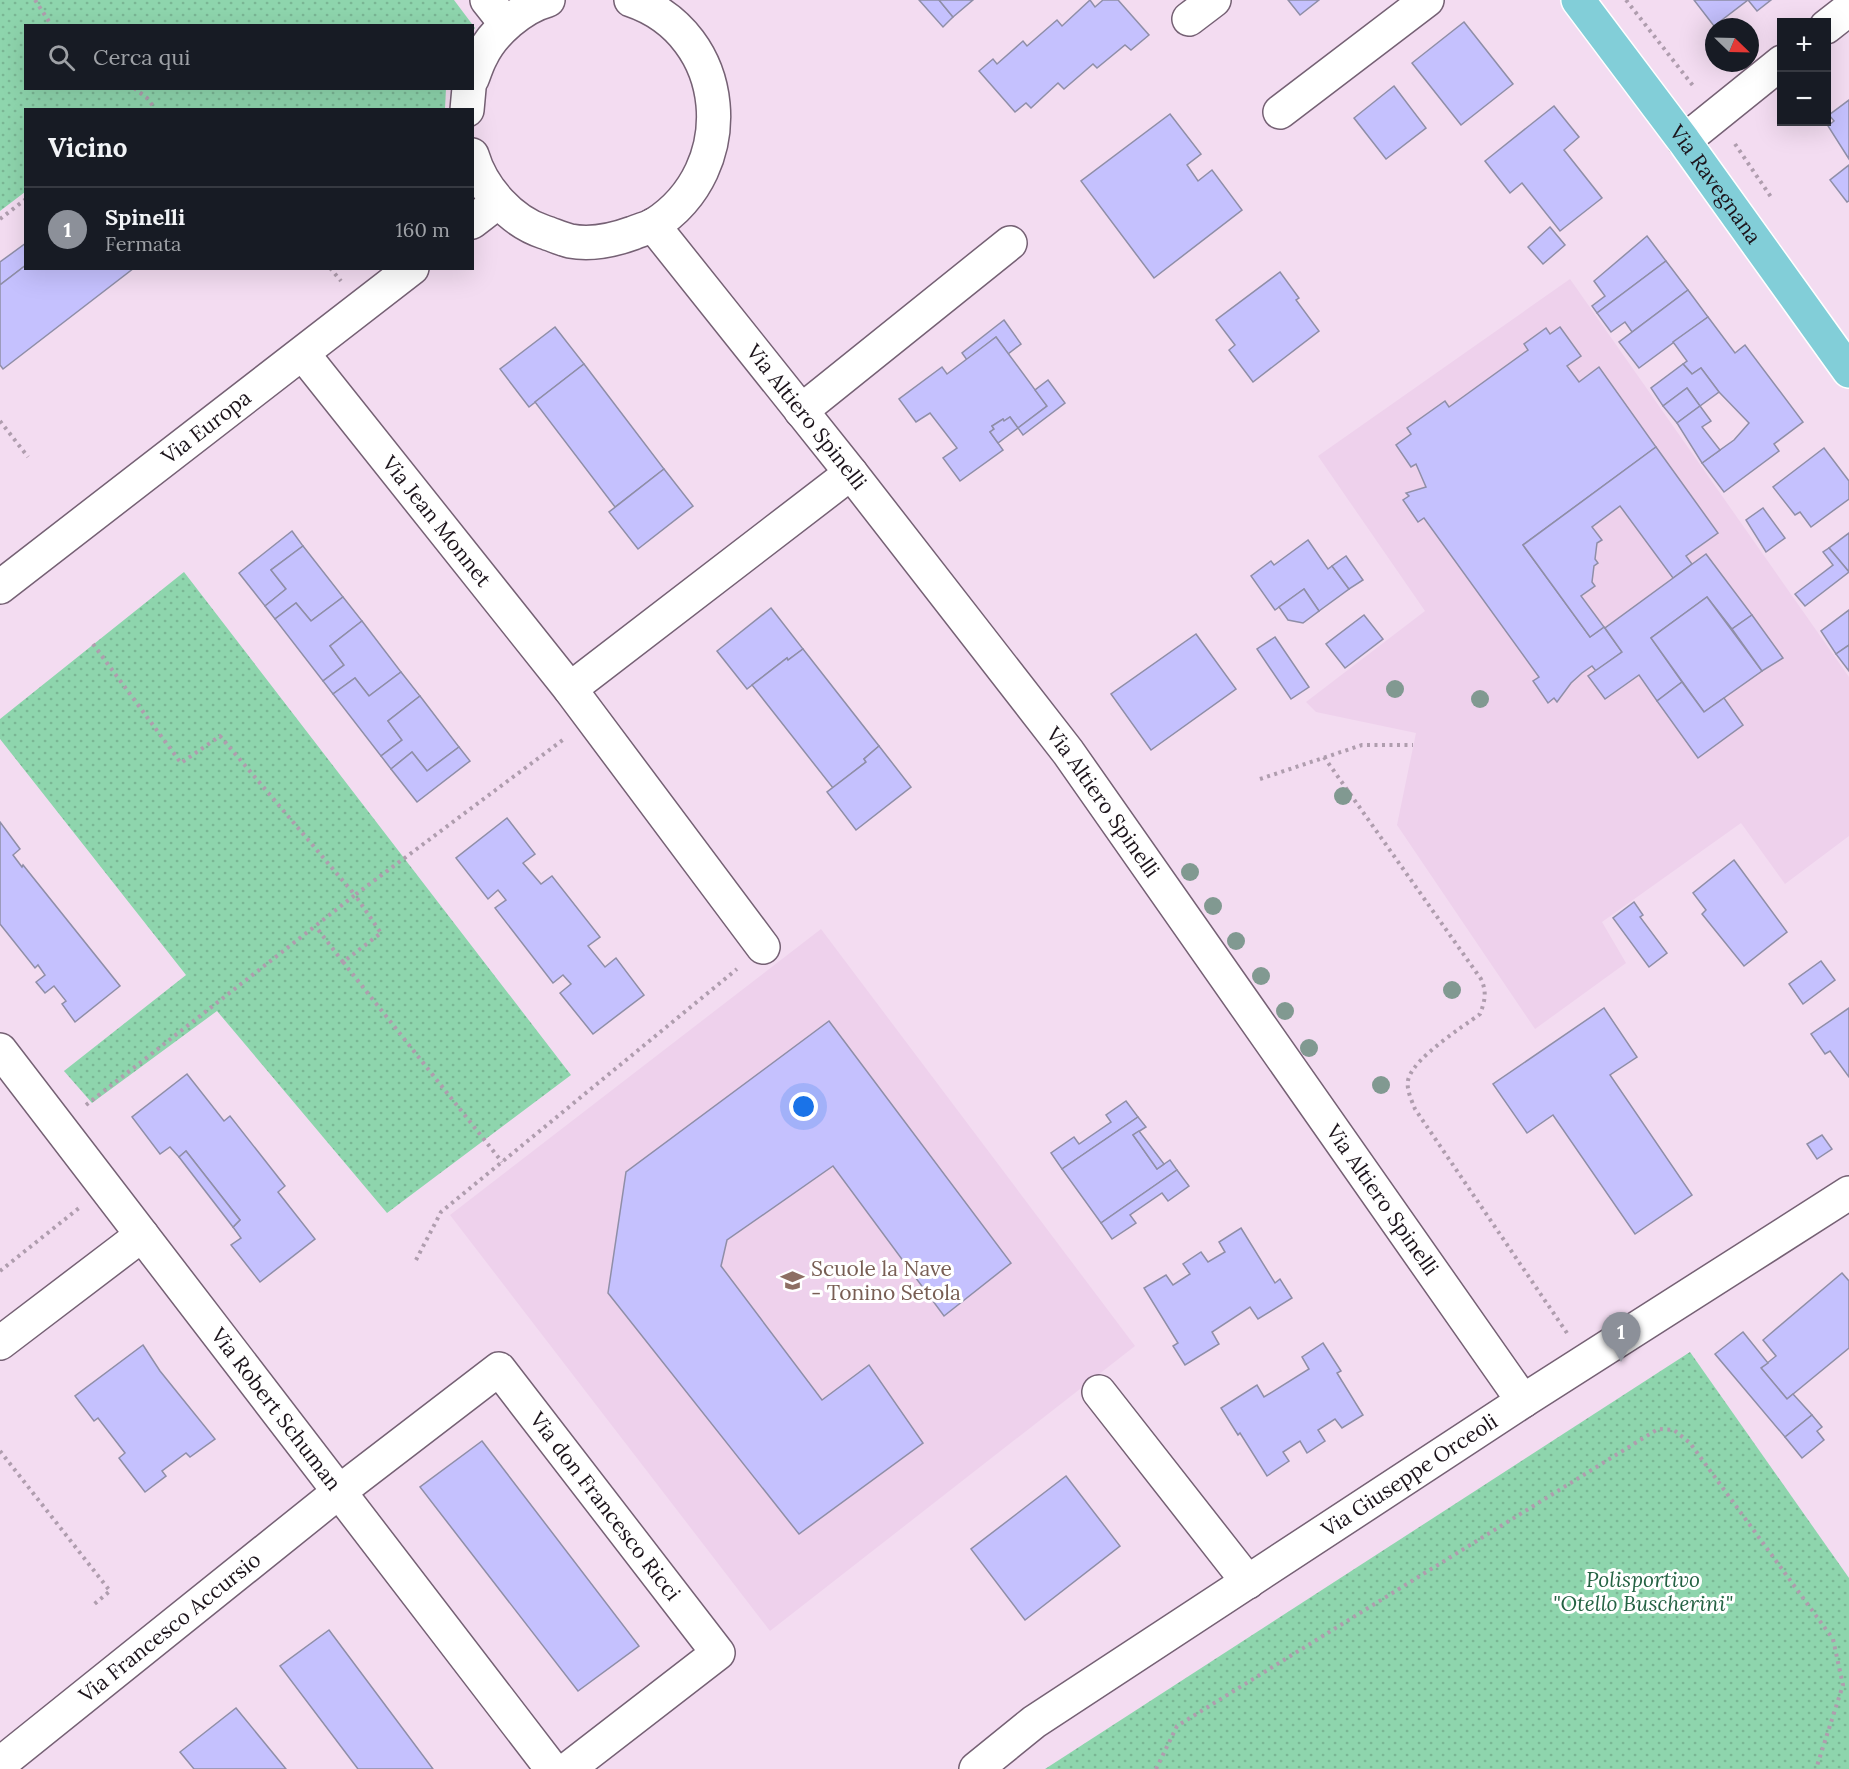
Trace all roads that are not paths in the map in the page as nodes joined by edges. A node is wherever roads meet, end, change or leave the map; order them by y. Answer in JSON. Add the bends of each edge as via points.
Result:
{"nodes":[{"id":1,"x":548,"y":0,"type":"edge"},
{"id":2,"x":631,"y":0,"type":"edge"},
{"id":3,"x":1426,"y":0,"type":"edge"},
{"id":4,"x":1578,"y":0,"type":"edge"},
{"id":5,"x":1849,"y":9,"type":"edge"},
{"id":6,"x":496,"y":12,"type":"edge"},
{"id":7,"x":1831,"y":24,"type":"edge"},
{"id":8,"x":1777,"y":66,"type":"edge"},
{"id":9,"x":474,"y":74,"type":"edge"},
{"id":10,"x":469,"y":90,"type":"edge"},
{"id":11,"x":467,"y":108,"type":"edge"},
{"id":12,"x":1280,"y":112,"type":"dead end"},
{"id":13,"x":1684,"y":141,"type":"junction"},
{"id":14,"x":474,"y":161,"type":"edge"},
{"id":15,"x":498,"y":202,"type":"junction"},
{"id":16,"x":474,"y":220,"type":"edge"},
{"id":17,"x":653,"y":225,"type":"junction"},
{"id":18,"x":1010,"y":243,"type":"dead end"},
{"id":19,"x":409,"y":270,"type":"edge"},
{"id":20,"x":303,"y":354,"type":"junction"},
{"id":21,"x":1849,"y":371,"type":"edge"},
{"id":22,"x":801,"y":411,"type":"junction"},
{"id":23,"x":851,"y":473,"type":"junction"},
{"id":24,"x":0,"y":587,"type":"edge"},
{"id":25,"x":570,"y":689,"type":"junction"},
{"id":26,"x":763,"y":947,"type":"road end"},
{"id":27,"x":0,"y":1050,"type":"edge"},
{"id":28,"x":1849,"y":1193,"type":"edge"},
{"id":29,"x":142,"y":1235,"type":"junction"},
{"id":30,"x":0,"y":1342,"type":"edge"},
{"id":31,"x":1099,"y":1392,"type":"dead end"},
{"id":32,"x":1523,"y":1401,"type":"junction"},
{"id":33,"x":340,"y":1491,"type":"junction"},
{"id":34,"x":1248,"y":1582,"type":"junction"},
{"id":35,"x":0,"y":1764,"type":"edge"},
{"id":36,"x":552,"y":1769,"type":"edge"},
{"id":37,"x":568,"y":1769,"type":"edge"},
{"id":38,"x":976,"y":1769,"type":"edge"}],
"edges":[{"from":1,"to":6,"type":"street"},
{"from":2,"to":17,"type":"street","via":[[648,6],[678,28],[701,59],[713,94],[714,133],[704,170],[682,201]]},
{"from":3,"to":12,"type":"street"},
{"from":4,"to":13,"type":"main road","name":"Via Ravegnana"},
{"from":5,"to":7,"type":"street"},
{"from":6,"to":9,"type":"street"},
{"from":8,"to":13,"type":"street"},
{"from":10,"to":11,"type":"street"},
{"from":13,"to":21,"type":"main road","name":"Via Ravegnana"},
{"from":14,"to":15,"type":"street"},
{"from":15,"to":16,"type":"street"},
{"from":15,"to":17,"type":"street","via":[[532,228],[572,241],[614,240]]},
{"from":17,"to":22,"type":"street","name":"Via Altiero Spinelli"},
{"from":18,"to":22,"type":"street"},
{"from":19,"to":20,"type":"street","name":"Via Europa"},
{"from":20,"to":24,"type":"street","name":"Via Europa"},
{"from":20,"to":25,"type":"street","name":"Via Jean Monnet"},
{"from":22,"to":23,"type":"street","name":"Via Altiero Spinelli"},
{"from":23,"to":25,"type":"street"},
{"from":23,"to":32,"type":"street","name":"Via Altiero Spinelli","via":[[1068,753]]},
{"from":25,"to":26,"type":"street","name":"Via Jean Monnet"},
{"from":27,"to":29,"type":"street","name":"Via Robert Schuman"},
{"from":28,"to":32,"type":"street","name":"Via Giuseppe Orceoli"},
{"from":29,"to":30,"type":"street"},
{"from":29,"to":33,"type":"street","name":"Via Robert Schuman"},
{"from":31,"to":34,"type":"street"},
{"from":32,"to":34,"type":"street","name":"Via Giuseppe Orceoli"},
{"from":33,"to":35,"type":"street","name":"Via Francesco Accursio"},
{"from":33,"to":36,"type":"street","name":"Via Robert Schuman"},
{"from":33,"to":37,"type":"street","name":"Via don Francesco Ricci","via":[[499,1369],[718,1653]]},
{"from":34,"to":38,"type":"street","name":"Via Giuseppe Orceoli","via":[[1034,1722]]}]}
